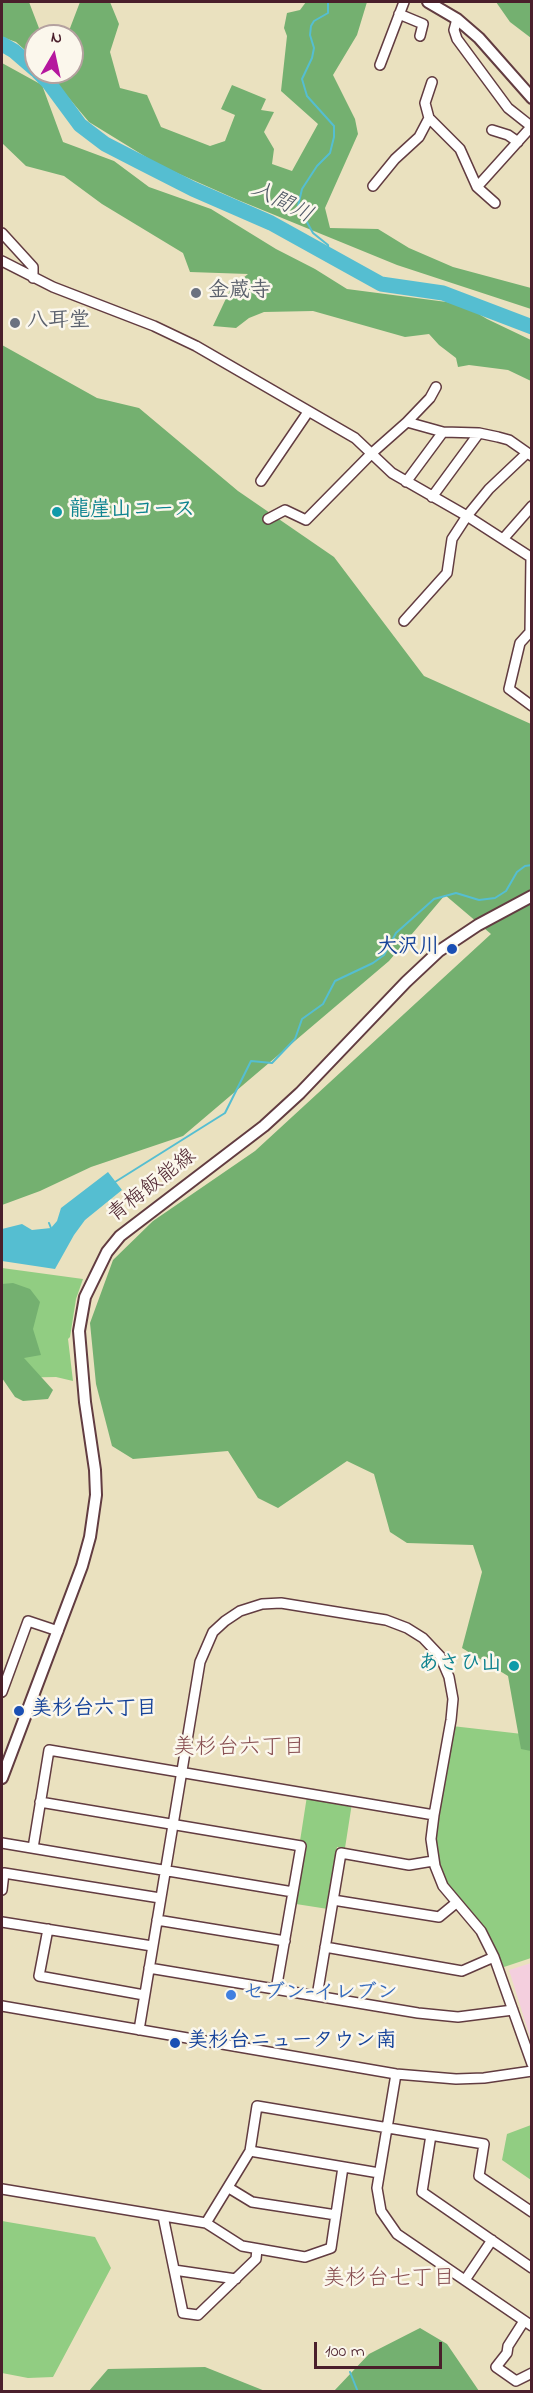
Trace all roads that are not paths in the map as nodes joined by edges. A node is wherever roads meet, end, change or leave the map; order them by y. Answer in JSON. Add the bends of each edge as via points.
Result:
{"nodes":[{"id":1,"x":404,"y":2,"type":"edge"},
{"id":2,"x":428,"y":2,"type":"edge"},
{"id":3,"x":399,"y":15,"type":"junction"},
{"id":4,"x":457,"y":20,"type":"junction"},
{"id":5,"x":420,"y":36,"type":"dead end"},
{"id":6,"x":380,"y":65,"type":"dead end"},
{"id":7,"x":432,"y":82,"type":"dead end"},
{"id":8,"x":531,"y":98,"type":"edge"},
{"id":9,"x":429,"y":118,"type":"junction"},
{"id":10,"x":531,"y":127,"type":"edge"},
{"id":11,"x":492,"y":130,"type":"dead end"},
{"id":12,"x":518,"y":142,"type":"junction"},
{"id":13,"x":373,"y":186,"type":"dead end"},
{"id":14,"x":477,"y":187,"type":"junction"},
{"id":15,"x":495,"y":203,"type":"dead end"},
{"id":16,"x":2,"y":233,"type":"edge"},
{"id":17,"x":2,"y":261,"type":"edge"},
{"id":18,"x":33,"y":278,"type":"junction"},
{"id":19,"x":436,"y":387,"type":"dead end"},
{"id":20,"x":308,"y":412,"type":"junction"},
{"id":21,"x":407,"y":422,"type":"junction"},
{"id":22,"x":443,"y":432,"type":"junction"},
{"id":23,"x":479,"y":433,"type":"junction"},
{"id":24,"x":372,"y":453,"type":"junction"},
{"id":25,"x":529,"y":454,"type":"edge"},
{"id":26,"x":261,"y":480,"type":"dead end"},
{"id":27,"x":406,"y":482,"type":"junction"},
{"id":28,"x":432,"y":497,"type":"junction"},
{"id":29,"x":531,"y":506,"type":"edge"},
{"id":30,"x":467,"y":516,"type":"junction"},
{"id":31,"x":268,"y":519,"type":"dead end"},
{"id":32,"x":503,"y":539,"type":"junction"},
{"id":33,"x":531,"y":557,"type":"edge"},
{"id":34,"x":404,"y":621,"type":"dead end"},
{"id":35,"x":531,"y":706,"type":"edge"},
{"id":36,"x":531,"y":896,"type":"edge"},
{"id":37,"x":58,"y":1632,"type":"junction"},
{"id":38,"x":2,"y":1692,"type":"edge"},
{"id":39,"x":181,"y":1771,"type":"junction"},
{"id":40,"x":2,"y":1778,"type":"edge"},
{"id":41,"x":40,"y":1802,"type":"junction"},
{"id":42,"x":434,"y":1815,"type":"junction"},
{"id":43,"x":172,"y":1824,"type":"junction"},
{"id":44,"x":2,"y":1843,"type":"edge"},
{"id":45,"x":33,"y":1848,"type":"junction"},
{"id":46,"x":433,"y":1861,"type":"junction"},
{"id":47,"x":165,"y":1870,"type":"junction"},
{"id":48,"x":2,"y":1890,"type":"edge"},
{"id":49,"x":293,"y":1893,"type":"junction"},
{"id":50,"x":160,"y":1898,"type":"junction"},
{"id":51,"x":333,"y":1900,"type":"junction"},
{"id":52,"x":456,"y":1903,"type":"junction"},
{"id":53,"x":157,"y":1920,"type":"junction"},
{"id":54,"x":2,"y":1922,"type":"edge"},
{"id":55,"x":48,"y":1929,"type":"junction"},
{"id":56,"x":285,"y":1941,"type":"junction"},
{"id":57,"x":152,"y":1946,"type":"junction"},
{"id":58,"x":326,"y":1947,"type":"junction"},
{"id":59,"x":494,"y":1957,"type":"junction"},
{"id":60,"x":149,"y":1968,"type":"junction"},
{"id":61,"x":276,"y":1990,"type":"junction"},
{"id":62,"x":144,"y":1995,"type":"junction"},
{"id":63,"x":317,"y":1996,"type":"junction"},
{"id":64,"x":2,"y":2006,"type":"edge"},
{"id":65,"x":513,"y":2010,"type":"junction"},
{"id":66,"x":139,"y":2030,"type":"junction"},
{"id":67,"x":531,"y":2064,"type":"edge"},
{"id":68,"x":531,"y":2071,"type":"edge"},
{"id":69,"x":396,"y":2073,"type":"junction"},
{"id":70,"x":386,"y":2128,"type":"junction"},
{"id":71,"x":431,"y":2135,"type":"junction"},
{"id":72,"x":250,"y":2151,"type":"junction"},
{"id":73,"x":343,"y":2167,"type":"junction"},
{"id":74,"x":379,"y":2173,"type":"junction"},
{"id":75,"x":229,"y":2188,"type":"junction"},
{"id":76,"x":2,"y":2189,"type":"edge"},
{"id":77,"x":531,"y":2212,"type":"edge"},
{"id":78,"x":163,"y":2216,"type":"junction"},
{"id":79,"x":336,"y":2216,"type":"junction"},
{"id":80,"x":206,"y":2223,"type":"junction"},
{"id":81,"x":492,"y":2240,"type":"junction"},
{"id":82,"x":257,"y":2249,"type":"junction"},
{"id":83,"x":531,"y":2268,"type":"edge"},
{"id":84,"x":174,"y":2270,"type":"junction"},
{"id":85,"x":236,"y":2279,"type":"junction"},
{"id":86,"x":465,"y":2280,"type":"junction"},
{"id":87,"x":528,"y":2324,"type":"edge"},
{"id":88,"x":531,"y":2373,"type":"edge"}],
"edges":[{"from":1,"to":3,"type":"street"},
{"from":2,"to":4,"type":"main road"},
{"from":3,"to":5,"type":"street","via":[[423,24]]},
{"from":3,"to":6,"type":"street"},
{"from":4,"to":8,"type":"main road","via":[[479,38]]},
{"from":4,"to":10,"type":"street","via":[[457,39],[508,108]]},
{"from":7,"to":9,"type":"street","via":[[425,103]]},
{"from":9,"to":13,"type":"street","via":[[419,137]]},
{"from":9,"to":14,"type":"street","via":[[460,149]]},
{"from":10,"to":12,"type":"street"},
{"from":11,"to":12,"type":"street"},
{"from":12,"to":14,"type":"street"},
{"from":14,"to":15,"type":"street"},
{"from":16,"to":18,"type":"street","via":[[33,267]]},
{"from":17,"to":18,"type":"street"},
{"from":18,"to":20,"type":"street","via":[[174,334]]},
{"from":19,"to":21,"type":"street"},
{"from":20,"to":24,"type":"street","via":[[355,438]]},
{"from":20,"to":26,"type":"street"},
{"from":21,"to":22,"type":"street"},
{"from":21,"to":24,"type":"street"},
{"from":22,"to":23,"type":"street"},
{"from":22,"to":27,"type":"street"},
{"from":23,"to":25,"type":"street","via":[[509,440]]},
{"from":23,"to":28,"type":"street"},
{"from":24,"to":27,"type":"street"},
{"from":24,"to":31,"type":"street","via":[[306,520],[285,510]]},
{"from":25,"to":30,"type":"street","via":[[489,489]]},
{"from":27,"to":28,"type":"street"},
{"from":28,"to":30,"type":"street"},
{"from":29,"to":32,"type":"street"},
{"from":30,"to":32,"type":"street"},
{"from":30,"to":34,"type":"street","via":[[452,539],[447,573]]},
{"from":32,"to":33,"type":"street"},
{"from":33,"to":35,"type":"street","via":[[530,632],[520,643],[509,689]]},
{"from":36,"to":37,"type":"main road","name":"青梅飯能線","via":[[478,924],[439,951],[264,1126],[120,1236],[107,1252],[85,1297],[79,1331],[95,1470],[94,1517],[82,1566]]},
{"from":37,"to":38,"type":"street","via":[[28,1621]]},
{"from":37,"to":40,"type":"main road","name":"青梅飯能線"},
{"from":39,"to":41,"type":"street","via":[[49,1750]]},
{"from":39,"to":42,"type":"street"},
{"from":39,"to":42,"type":"street","via":[[200,1662],[213,1632],[225,1621],[240,1611],[281,1603],[386,1620],[423,1638],[440,1656],[449,1677],[451,1720]]},
{"from":39,"to":43,"type":"street"},
{"from":41,"to":43,"type":"street"},
{"from":41,"to":45,"type":"street"},
{"from":42,"to":46,"type":"street"},
{"from":43,"to":47,"type":"street"},
{"from":43,"to":49,"type":"street","via":[[301,1846]]},
{"from":44,"to":45,"type":"street"},
{"from":45,"to":47,"type":"street"},
{"from":46,"to":51,"type":"street","via":[[409,1865],[341,1853]]},
{"from":46,"to":52,"type":"street","via":[[443,1886]]},
{"from":47,"to":49,"type":"street"},
{"from":47,"to":50,"type":"street"},
{"from":48,"to":50,"type":"street","via":[[4,1873]]},
{"from":49,"to":56,"type":"street"},
{"from":50,"to":53,"type":"street"},
{"from":51,"to":52,"type":"street","via":[[439,1917]]},
{"from":51,"to":58,"type":"street"},
{"from":52,"to":59,"type":"street","via":[[481,1931]]},
{"from":53,"to":56,"type":"street"},
{"from":53,"to":57,"type":"street"},
{"from":54,"to":55,"type":"street"},
{"from":55,"to":57,"type":"street"},
{"from":55,"to":62,"type":"street","via":[[39,1976]]},
{"from":56,"to":61,"type":"street"},
{"from":57,"to":60,"type":"street"},
{"from":58,"to":59,"type":"street","via":[[462,1971]]},
{"from":58,"to":63,"type":"street"},
{"from":59,"to":65,"type":"street"},
{"from":60,"to":61,"type":"street"},
{"from":60,"to":62,"type":"street"},
{"from":61,"to":63,"type":"street"},
{"from":62,"to":66,"type":"street"},
{"from":63,"to":65,"type":"street","via":[[458,2017]]},
{"from":64,"to":66,"type":"street"},
{"from":65,"to":67,"type":"street"},
{"from":66,"to":69,"type":"street"},
{"from":68,"to":69,"type":"street","via":[[456,2079]]},
{"from":69,"to":70,"type":"street"},
{"from":70,"to":71,"type":"street"},
{"from":70,"to":72,"type":"street","via":[[257,2106]]},
{"from":70,"to":74,"type":"street"},
{"from":71,"to":77,"type":"street","via":[[484,2144],[479,2176]]},
{"from":71,"to":81,"type":"street","via":[[422,2192]]},
{"from":72,"to":73,"type":"street"},
{"from":72,"to":75,"type":"street"},
{"from":73,"to":74,"type":"street"},
{"from":73,"to":79,"type":"street"},
{"from":74,"to":86,"type":"street","via":[[378,2199],[388,2224]]},
{"from":75,"to":79,"type":"street","via":[[252,2202]]},
{"from":75,"to":80,"type":"street"},
{"from":76,"to":78,"type":"street"},
{"from":78,"to":80,"type":"street"},
{"from":78,"to":84,"type":"street"},
{"from":79,"to":82,"type":"street","via":[[331,2248],[305,2257]]},
{"from":80,"to":82,"type":"street","via":[[242,2246]]},
{"from":81,"to":83,"type":"street"},
{"from":81,"to":86,"type":"street"},
{"from":82,"to":85,"type":"street","via":[[256,2259]]},
{"from":84,"to":85,"type":"street"},
{"from":84,"to":85,"type":"street","via":[[183,2313],[198,2315]]},
{"from":86,"to":87,"type":"street"},
{"from":87,"to":88,"type":"street","via":[[496,2367],[516,2381]]}]}
